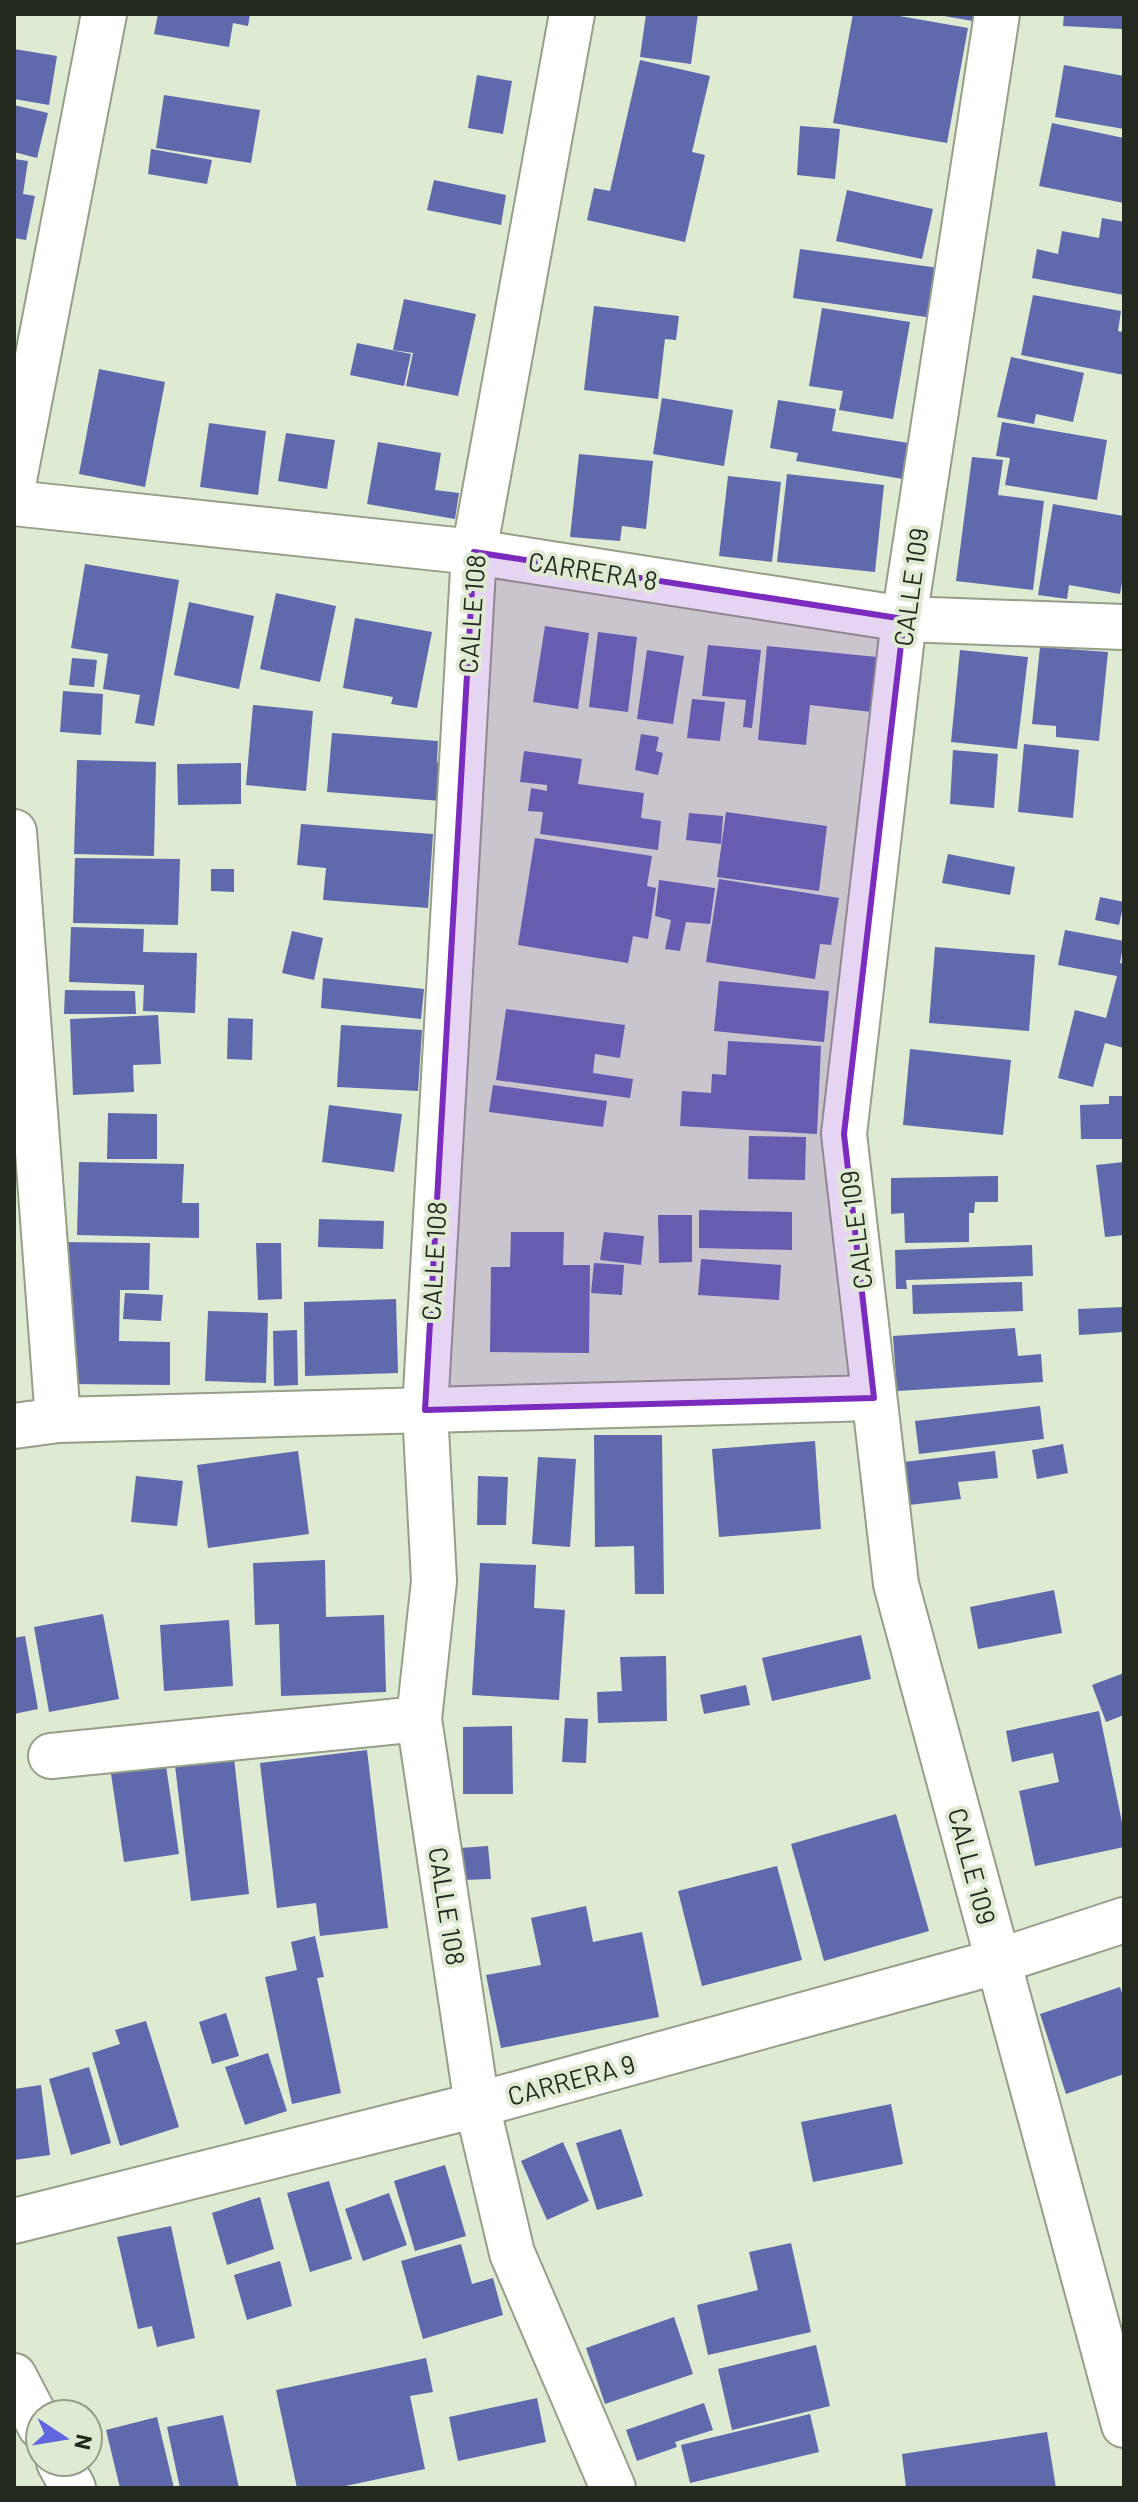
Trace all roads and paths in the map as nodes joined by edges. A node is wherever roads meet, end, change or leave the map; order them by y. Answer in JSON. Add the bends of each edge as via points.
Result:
{"nodes":[{"id":1,"x":104,"y":14,"type":"edge"},
{"id":2,"x":572,"y":14,"type":"edge"},
{"id":3,"x":997,"y":14,"type":"edge"},
{"id":4,"x":14,"y":480,"type":"edge"},
{"id":5,"x":14,"y":503,"type":"edge"},
{"id":6,"x":474,"y":552,"type":"junction"},
{"id":7,"x":904,"y":619,"type":"junction"},
{"id":8,"x":1124,"y":627,"type":"edge"},
{"id":9,"x":14,"y":832,"type":"edge"},
{"id":10,"x":874,"y":1398,"type":"junction"},
{"id":11,"x":425,"y":1410,"type":"junction"},
{"id":12,"x":58,"y":1420,"type":"junction"},
{"id":13,"x":14,"y":1426,"type":"edge"},
{"id":14,"x":419,"y":1719,"type":"junction"},
{"id":15,"x":51,"y":1756,"type":"dead end"},
{"id":16,"x":1124,"y":1920,"type":"edge"},
{"id":17,"x":999,"y":1961,"type":"junction"},
{"id":18,"x":477,"y":2105,"type":"junction"},
{"id":19,"x":14,"y":2221,"type":"edge"},
{"id":20,"x":14,"y":2376,"type":"edge"},
{"id":21,"x":25,"y":2398,"type":"edge"},
{"id":22,"x":1124,"y":2425,"type":"edge"},
{"id":23,"x":613,"y":2488,"type":"edge"}],
"edges":[{"from":1,"to":4,"type":"street"},
{"from":2,"to":6,"type":"street","name":"CALLE 108"},
{"from":3,"to":7,"type":"street","name":"CALLE 109"},
{"from":5,"to":6,"type":"street","name":"CARRERA 8"},
{"from":6,"to":7,"type":"street","name":"CARRERA 8"},
{"from":6,"to":11,"type":"street","name":"CALLE 108"},
{"from":7,"to":8,"type":"street","name":"CARRERA 8"},
{"from":7,"to":10,"type":"street","name":"CALLE 109","via":[[844,1134]]},
{"from":9,"to":12,"type":"street"},
{"from":10,"to":11,"type":"street"},
{"from":10,"to":17,"type":"street","name":"CALLE 109","via":[[896,1584]]},
{"from":11,"to":12,"type":"street"},
{"from":11,"to":14,"type":"street","name":"CALLE 108","via":[[434,1581]]},
{"from":12,"to":13,"type":"street"},
{"from":14,"to":15,"type":"street"},
{"from":14,"to":18,"type":"street","name":"CALLE 108"},
{"from":16,"to":17,"type":"street","name":"CARRERA 9"},
{"from":17,"to":18,"type":"street","name":"CARRERA 9"},
{"from":17,"to":22,"type":"street","name":"CALLE 109"},
{"from":18,"to":19,"type":"street","name":"CARRERA 9"},
{"from":18,"to":23,"type":"street","name":"CALLE 108","via":[[512,2253]]},
{"from":20,"to":21,"type":"street"}]}
